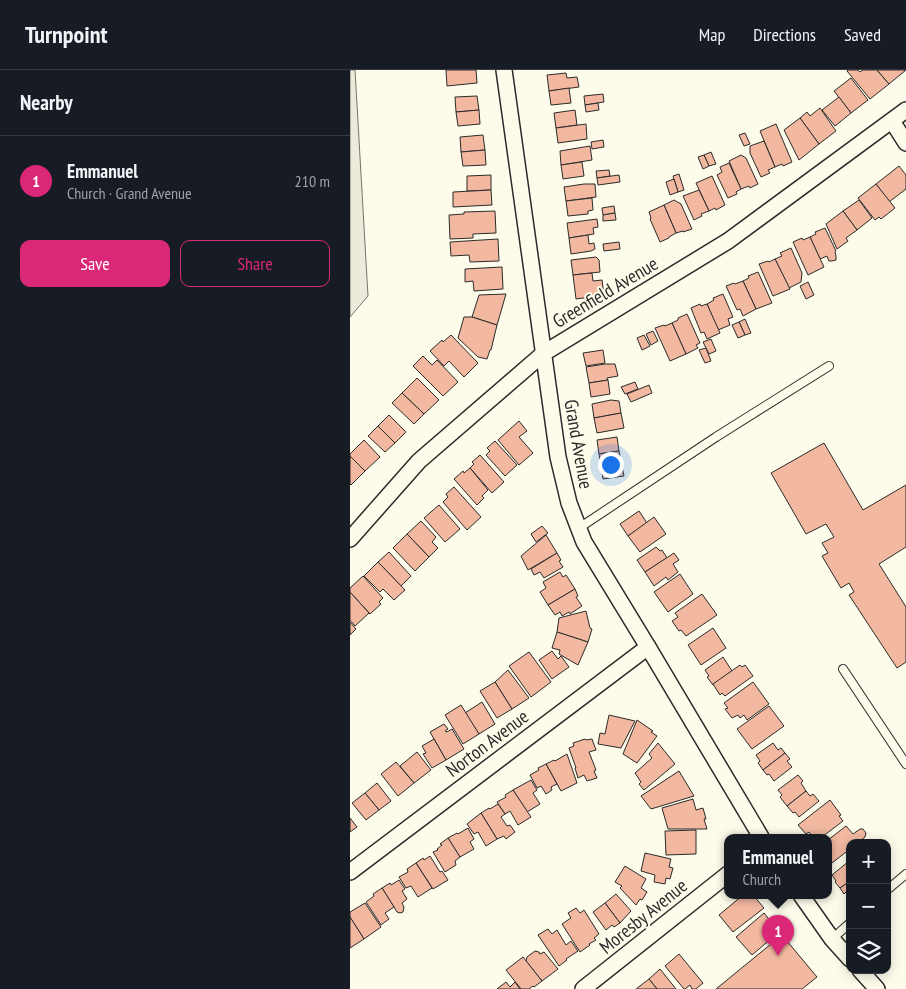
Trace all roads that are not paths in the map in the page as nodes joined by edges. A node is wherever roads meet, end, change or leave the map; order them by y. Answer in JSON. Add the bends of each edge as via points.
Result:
{"nodes":[{"id":1,"x":504,"y":70,"type":"edge"},
{"id":2,"x":906,"y":110,"type":"edge"},
{"id":3,"x":892,"y":120,"type":"junction"},
{"id":4,"x":906,"y":143,"type":"edge"},
{"id":5,"x":544,"y":353,"type":"junction"},
{"id":6,"x":829,"y":366,"type":"dead end"},
{"id":7,"x":579,"y":528,"type":"junction"},
{"id":8,"x":350,"y":539,"type":"edge"},
{"id":9,"x":648,"y":647,"type":"junction"},
{"id":10,"x":843,"y":669,"type":"dead end"},
{"id":11,"x":906,"y":764,"type":"edge"},
{"id":12,"x":759,"y":834,"type":"edge"},
{"id":13,"x":350,"y":872,"type":"edge"},
{"id":14,"x":906,"y":874,"type":"edge"},
{"id":15,"x":724,"y":877,"type":"edge"},
{"id":16,"x":891,"y":887,"type":"edge"},
{"id":17,"x":803,"y":899,"type":"edge"},
{"id":18,"x":846,"y":927,"type":"edge"},
{"id":19,"x":832,"y":939,"type":"junction"},
{"id":20,"x":846,"y":955,"type":"edge"},
{"id":21,"x":864,"y":974,"type":"edge"},
{"id":22,"x":583,"y":989,"type":"edge"},
{"id":23,"x":877,"y":989,"type":"edge"}],
"edges":[{"from":1,"to":5,"type":"street","name":"Grand Avenue"},
{"from":2,"to":3,"type":"street","name":"Greenfield Avenue"},
{"from":3,"to":4,"type":"street"},
{"from":3,"to":5,"type":"street","name":"Greenfield Avenue","via":[[728,241]]},
{"from":5,"to":7,"type":"street","name":"Grand Avenue","via":[[558,457]]},
{"from":5,"to":8,"type":"street","name":"Greenfield Avenue","via":[[419,461]]},
{"from":6,"to":7,"type":"lane"},
{"from":7,"to":9,"type":"street","name":"Grand Avenue","via":[[584,542]]},
{"from":9,"to":12,"type":"street","name":"Grand Avenue"},
{"from":9,"to":13,"type":"street","name":"Norton Avenue"},
{"from":10,"to":11,"type":"lane"},
{"from":14,"to":16,"type":"lane"},
{"from":15,"to":22,"type":"street","name":"Moresby Avenue"},
{"from":17,"to":19,"type":"street"},
{"from":18,"to":19,"type":"lane"},
{"from":19,"to":20,"type":"street"},
{"from":21,"to":23,"type":"street"}]}
